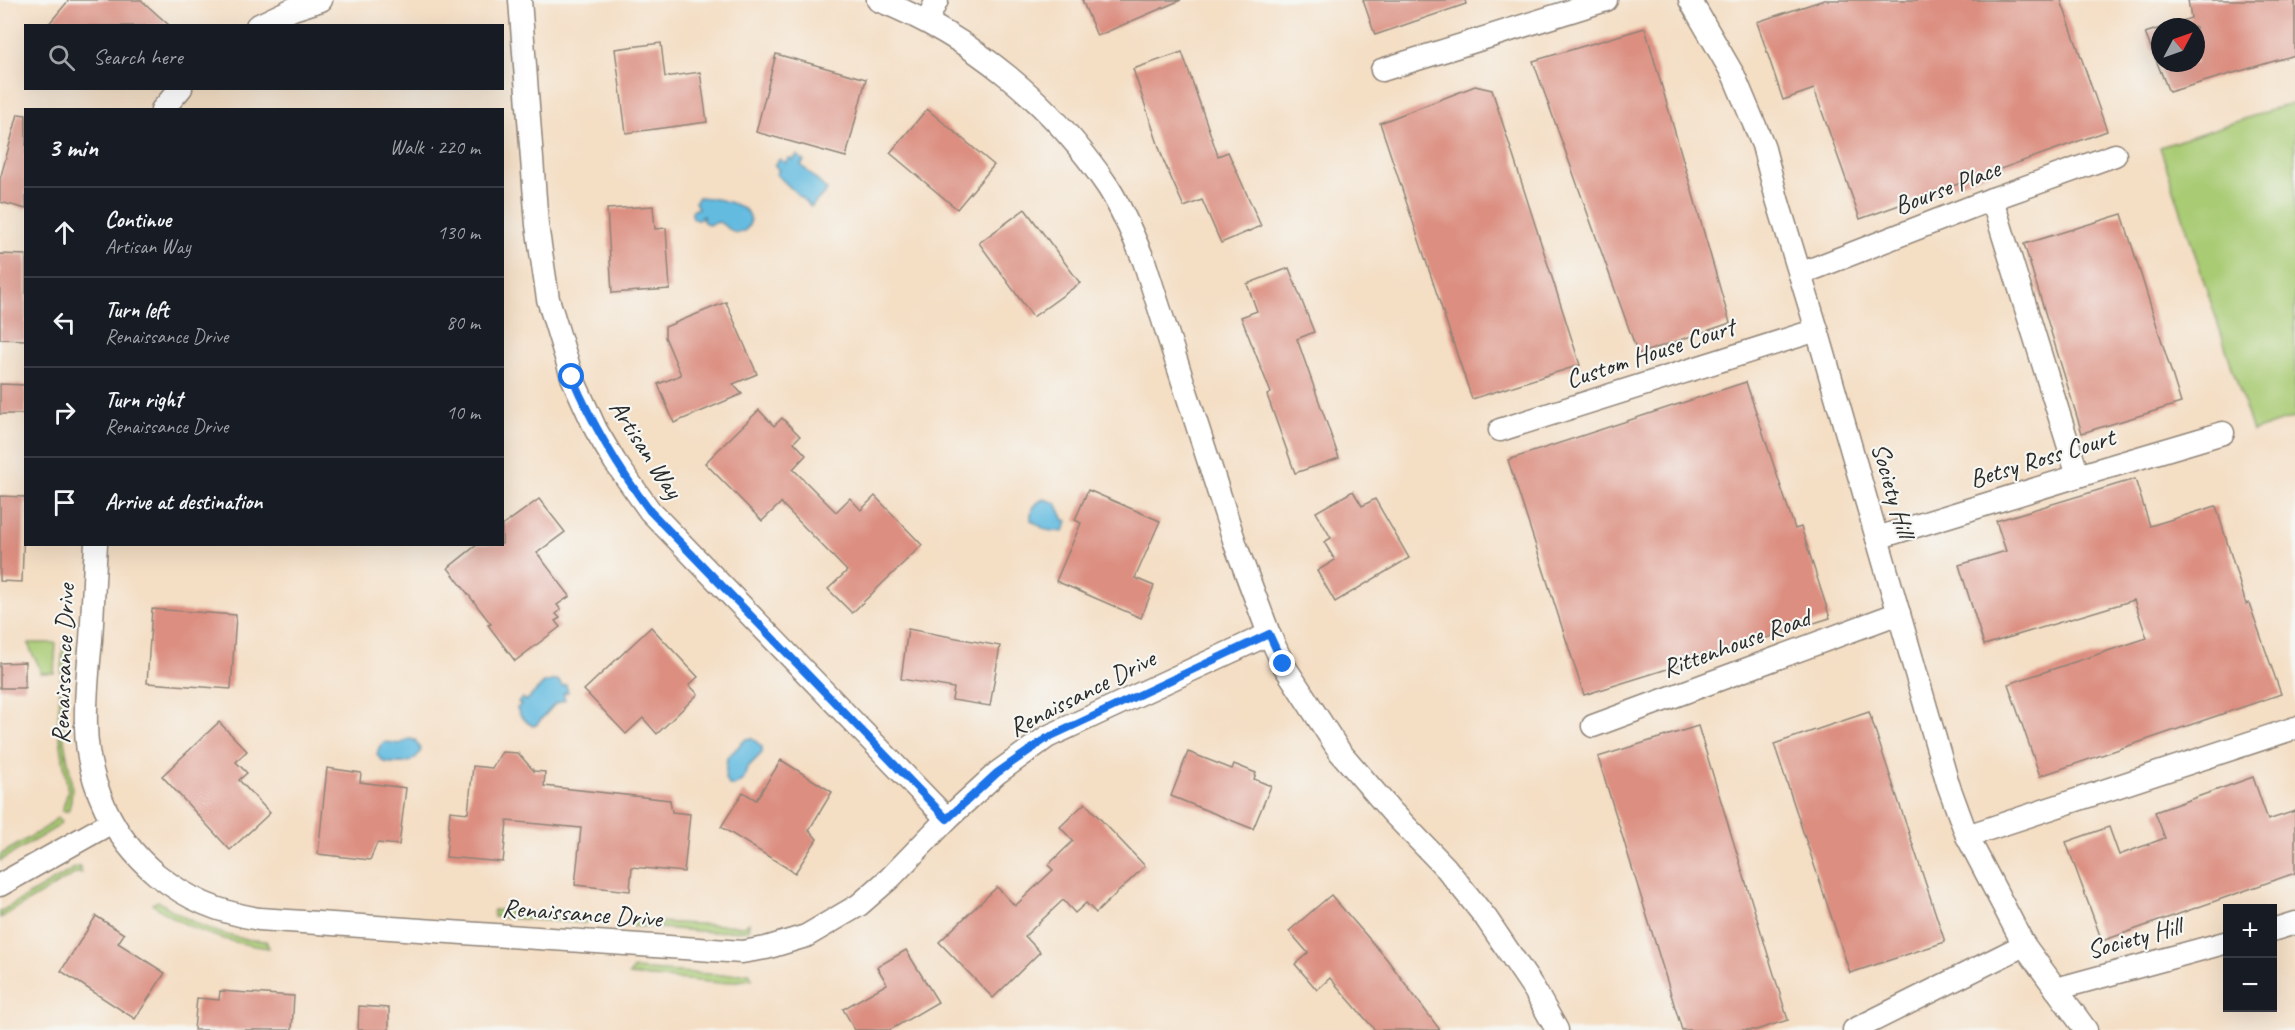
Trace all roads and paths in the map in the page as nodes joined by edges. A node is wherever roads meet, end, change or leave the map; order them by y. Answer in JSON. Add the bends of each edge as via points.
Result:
{"nodes":[{"id":1,"x":321,"y":0,"type":"edge"},
{"id":2,"x":520,"y":0,"type":"edge"},
{"id":3,"x":878,"y":0,"type":"edge"},
{"id":4,"x":937,"y":0,"type":"edge"},
{"id":5,"x":1606,"y":0,"type":"edge"},
{"id":6,"x":1690,"y":0,"type":"edge"},
{"id":7,"x":927,"y":21,"type":"junction"},
{"id":8,"x":261,"y":24,"type":"edge"},
{"id":9,"x":1382,"y":70,"type":"dead end"},
{"id":10,"x":179,"y":90,"type":"edge"},
{"id":11,"x":164,"y":108,"type":"edge"},
{"id":12,"x":2115,"y":155,"type":"dead end"},
{"id":13,"x":1992,"y":199,"type":"junction"},
{"id":14,"x":1800,"y":274,"type":"junction"},
{"id":15,"x":1817,"y":330,"type":"junction"},
{"id":16,"x":1500,"y":430,"type":"dead end"},
{"id":17,"x":2223,"y":433,"type":"dead end"},
{"id":18,"x":2078,"y":476,"type":"junction"},
{"id":19,"x":1877,"y":538,"type":"junction"},
{"id":20,"x":96,"y":546,"type":"edge"},
{"id":21,"x":1899,"y":613,"type":"junction"},
{"id":22,"x":1269,"y":634,"type":"junction"},
{"id":23,"x":1593,"y":726,"type":"dead end"},
{"id":24,"x":2295,"y":728,"type":"edge"},
{"id":25,"x":947,"y":819,"type":"junction"},
{"id":26,"x":112,"y":822,"type":"junction"},
{"id":27,"x":1967,"y":836,"type":"junction"},
{"id":28,"x":0,"y":885,"type":"edge"},
{"id":29,"x":2295,"y":923,"type":"edge"},
{"id":30,"x":2277,"y":928,"type":"edge"},
{"id":31,"x":2223,"y":943,"type":"edge"},
{"id":32,"x":2024,"y":945,"type":"junction"},
{"id":33,"x":2056,"y":989,"type":"junction"},
{"id":34,"x":1557,"y":1030,"type":"edge"},
{"id":35,"x":1854,"y":1030,"type":"edge"},
{"id":36,"x":2086,"y":1030,"type":"edge"}],
"edges":[{"from":1,"to":8,"type":"street"},
{"from":2,"to":25,"type":"street","name":"Artisan Way","via":[[543,276],[562,349],[596,430],[650,511]]},
{"from":3,"to":7,"type":"street"},
{"from":4,"to":7,"type":"street"},
{"from":5,"to":9,"type":"street"},
{"from":6,"to":14,"type":"street","name":"Society Hill","via":[[1734,76],[1763,145]]},
{"from":7,"to":22,"type":"street","via":[[1003,72],[1044,109],[1095,169],[1118,204],[1144,261],[1236,546]]},
{"from":10,"to":11,"type":"street"},
{"from":12,"to":13,"type":"street","name":"Bourse Place"},
{"from":13,"to":14,"type":"street","name":"Bourse Place"},
{"from":13,"to":18,"type":"street"},
{"from":14,"to":15,"type":"street","name":"Society Hill"},
{"from":15,"to":16,"type":"street","name":"Custom House Court"},
{"from":15,"to":19,"type":"street","name":"Society Hill"},
{"from":17,"to":18,"type":"street","name":"Betsy Ross Court"},
{"from":18,"to":19,"type":"street","name":"Betsy Ross Court"},
{"from":19,"to":21,"type":"street","name":"Society Hill"},
{"from":20,"to":26,"type":"street","name":"Renaissance Drive","via":[[86,727],[96,787]]},
{"from":21,"to":23,"type":"street","name":"Rittenhouse Road"},
{"from":21,"to":27,"type":"street","name":"Society Hill","via":[[1948,784]]},
{"from":22,"to":25,"type":"street","name":"Renaissance Drive","via":[[1047,738],[997,773]]},
{"from":22,"to":34,"type":"street","via":[[1297,688],[1340,752],[1486,918]]},
{"from":24,"to":27,"type":"street"},
{"from":25,"to":26,"type":"street","name":"Renaissance Drive","via":[[873,895],[843,916],[806,936],[742,952],[238,915],[198,902],[162,878],[131,850]]},
{"from":26,"to":28,"type":"street"},
{"from":27,"to":32,"type":"street","name":"Society Hill"},
{"from":29,"to":30,"type":"street"},
{"from":31,"to":33,"type":"street","name":"Society Hill"},
{"from":32,"to":33,"type":"street","name":"Society Hill"},
{"from":32,"to":35,"type":"street"},
{"from":33,"to":36,"type":"street","name":"Society Hill"}]}
